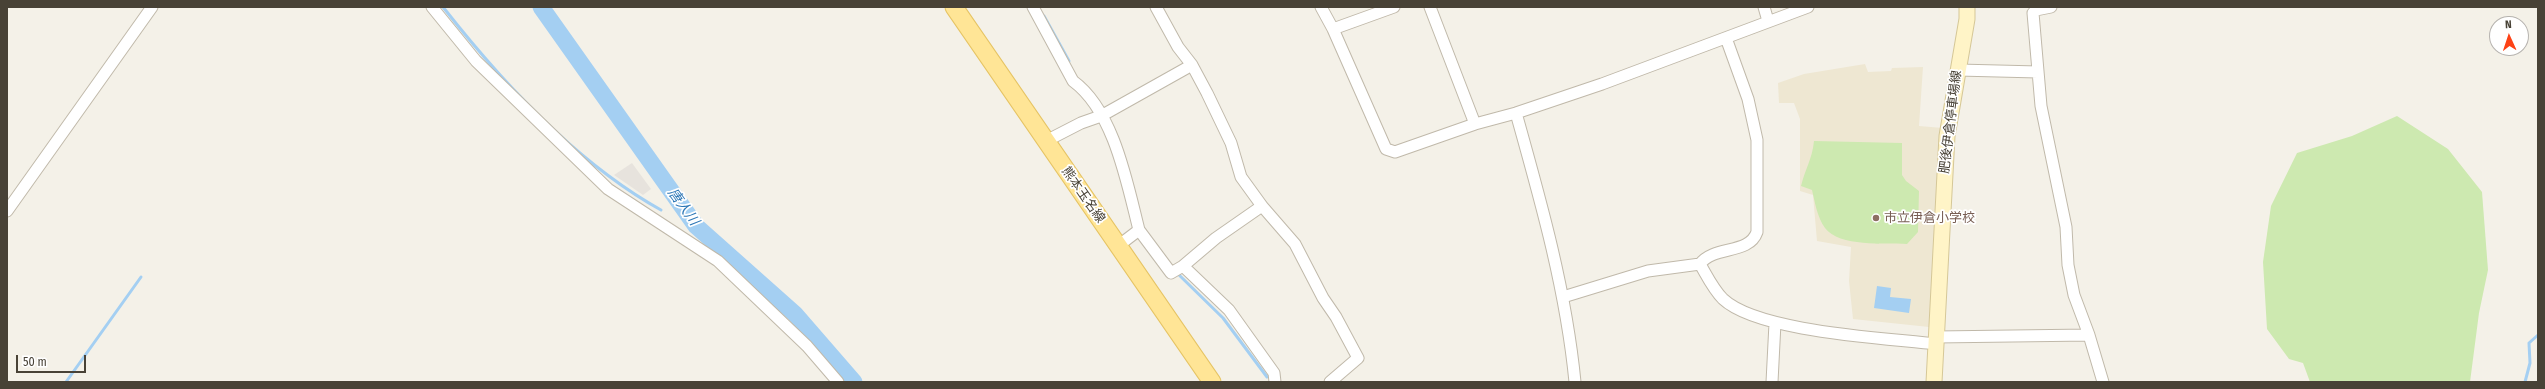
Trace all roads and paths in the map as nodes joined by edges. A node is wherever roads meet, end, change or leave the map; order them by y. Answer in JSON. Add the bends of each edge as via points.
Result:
{"nodes":[{"id":1,"x":152,"y":7,"type":"edge"},
{"id":2,"x":432,"y":7,"type":"edge"},
{"id":3,"x":954,"y":7,"type":"edge"},
{"id":4,"x":1033,"y":7,"type":"edge"},
{"id":5,"x":1156,"y":7,"type":"edge"},
{"id":6,"x":1320,"y":7,"type":"edge"},
{"id":7,"x":1394,"y":7,"type":"edge"},
{"id":8,"x":1430,"y":7,"type":"edge"},
{"id":9,"x":1764,"y":7,"type":"edge"},
{"id":10,"x":1967,"y":7,"type":"edge"},
{"id":11,"x":2051,"y":7,"type":"edge"},
{"id":12,"x":1801,"y":8,"type":"edge"},
{"id":13,"x":1768,"y":21,"type":"junction"},
{"id":14,"x":1333,"y":29,"type":"junction"},
{"id":15,"x":1726,"y":38,"type":"junction"},
{"id":16,"x":1192,"y":66,"type":"junction"},
{"id":17,"x":1958,"y":70,"type":"junction"},
{"id":18,"x":2038,"y":72,"type":"junction"},
{"id":19,"x":1516,"y":113,"type":"junction"},
{"id":20,"x":1101,"y":116,"type":"junction"},
{"id":21,"x":1475,"y":124,"type":"junction"},
{"id":22,"x":1046,"y":141,"type":"junction"},
{"id":23,"x":1262,"y":206,"type":"junction"},
{"id":24,"x":7,"y":212,"type":"edge"},
{"id":25,"x":1139,"y":230,"type":"junction"},
{"id":26,"x":1118,"y":246,"type":"junction"},
{"id":27,"x":1700,"y":264,"type":"junction"},
{"id":28,"x":1179,"y":269,"type":"junction"},
{"id":29,"x":1563,"y":296,"type":"junction"},
{"id":30,"x":1775,"y":323,"type":"junction"},
{"id":31,"x":2089,"y":335,"type":"junction"},
{"id":32,"x":1936,"y":341,"type":"junction"},
{"id":33,"x":838,"y":382,"type":"edge"},
{"id":34,"x":1212,"y":382,"type":"edge"},
{"id":35,"x":1275,"y":382,"type":"edge"},
{"id":36,"x":1330,"y":382,"type":"edge"},
{"id":37,"x":1575,"y":382,"type":"edge"},
{"id":38,"x":1772,"y":382,"type":"edge"},
{"id":39,"x":1934,"y":382,"type":"edge"},
{"id":40,"x":2102,"y":382,"type":"edge"}],
"edges":[{"from":1,"to":24,"type":"street"},
{"from":2,"to":33,"type":"street","via":[[476,61],[608,189],[718,261],[807,346]]},
{"from":3,"to":22,"type":"main road","name":"熊本玉名線"},
{"from":4,"to":20,"type":"street","via":[[1073,81],[1083,88]]},
{"from":5,"to":16,"type":"street","via":[[1178,47]]},
{"from":6,"to":14,"type":"street"},
{"from":7,"to":14,"type":"street"},
{"from":8,"to":21,"type":"street"},
{"from":9,"to":13,"type":"street"},
{"from":10,"to":17,"type":"main road","name":"肥後伊倉停車場線"},
{"from":11,"to":18,"type":"street","via":[[2033,13]]},
{"from":12,"to":13,"type":"street"},
{"from":13,"to":15,"type":"street"},
{"from":14,"to":21,"type":"street","via":[[1386,149],[1395,152]]},
{"from":15,"to":19,"type":"street"},
{"from":15,"to":27,"type":"street","via":[[1748,99],[1757,140],[1757,232],[1749,245],[1706,256]]},
{"from":16,"to":20,"type":"street"},
{"from":16,"to":23,"type":"street","via":[[1231,142],[1241,177]]},
{"from":17,"to":18,"type":"street"},
{"from":17,"to":32,"type":"main road","name":"肥後伊倉停車場線","via":[[1947,136]]},
{"from":18,"to":31,"type":"street","via":[[2041,106],[2066,227],[2068,265],[2074,295]]},
{"from":19,"to":21,"type":"street"},
{"from":19,"to":29,"type":"street","via":[[1544,213]]},
{"from":20,"to":22,"type":"street"},
{"from":20,"to":25,"type":"street","via":[[1122,161]]},
{"from":22,"to":26,"type":"main road","name":"熊本玉名線"},
{"from":23,"to":28,"type":"street","via":[[1216,238]]},
{"from":23,"to":36,"type":"street","via":[[1295,244],[1358,358]]},
{"from":25,"to":26,"type":"street"},
{"from":25,"to":28,"type":"street","via":[[1171,273]]},
{"from":26,"to":34,"type":"main road","name":"熊本玉名線"},
{"from":27,"to":29,"type":"street","via":[[1648,271]]},
{"from":27,"to":30,"type":"street","via":[[1723,300]]},
{"from":28,"to":35,"type":"street","via":[[1229,310],[1274,373]]},
{"from":29,"to":37,"type":"street"},
{"from":30,"to":32,"type":"street"},
{"from":30,"to":38,"type":"street"},
{"from":31,"to":32,"type":"street"},
{"from":31,"to":40,"type":"street"},
{"from":32,"to":39,"type":"main road","name":"肥後伊倉停車場線"}]}
